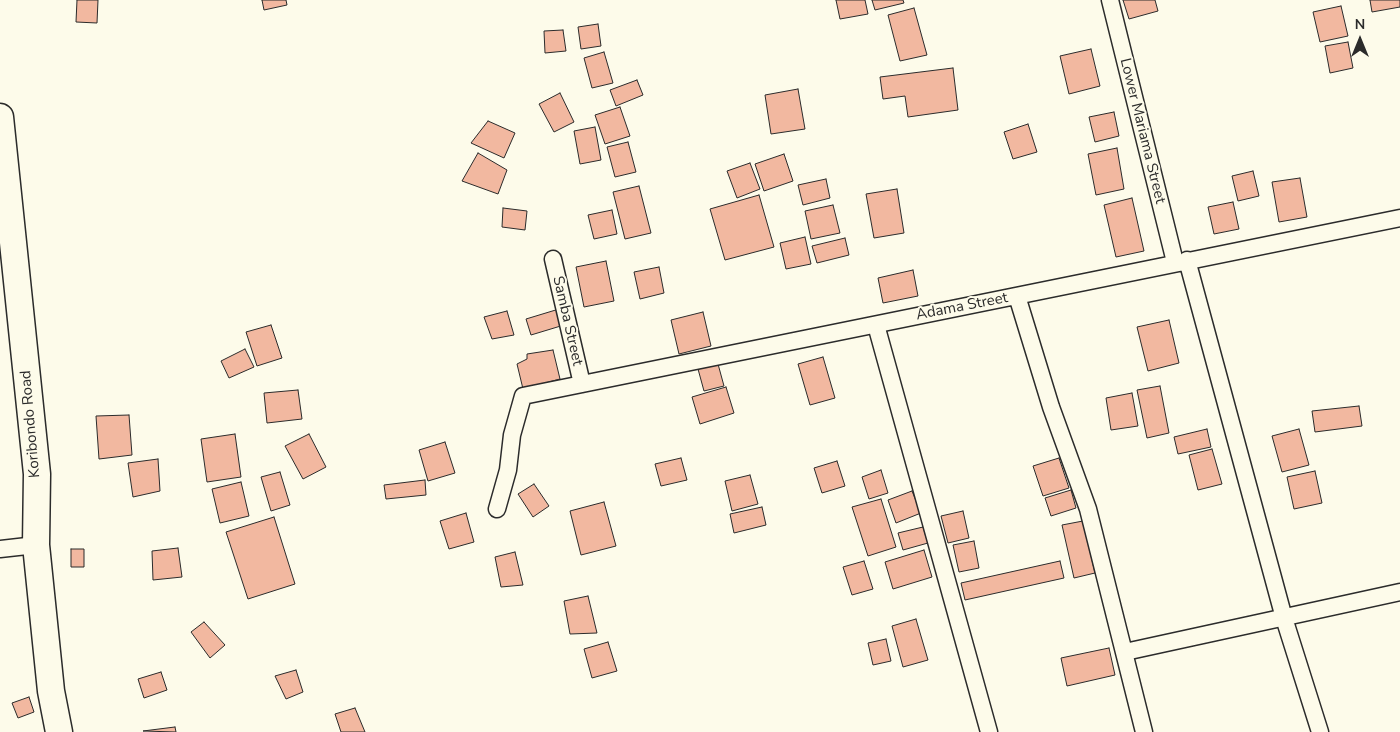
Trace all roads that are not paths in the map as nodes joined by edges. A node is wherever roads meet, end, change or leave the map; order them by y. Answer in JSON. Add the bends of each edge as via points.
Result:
{"nodes":[{"id":1,"x":1110,"y":0,"type":"edge"},
{"id":2,"x":0,"y":117,"type":"edge"},
{"id":3,"x":1400,"y":218,"type":"edge"},
{"id":4,"x":553,"y":259,"type":"dead end"},
{"id":5,"x":1181,"y":261,"type":"junction"},
{"id":6,"x":1017,"y":296,"type":"junction"},
{"id":7,"x":876,"y":324,"type":"junction"},
{"id":8,"x":582,"y":384,"type":"junction"},
{"id":9,"x":498,"y":509,"type":"dead end"},
{"id":10,"x":36,"y":545,"type":"junction"},
{"id":11,"x":0,"y":549,"type":"edge"},
{"id":12,"x":1400,"y":592,"type":"edge"},
{"id":13,"x":1284,"y":618,"type":"junction"},
{"id":14,"x":1125,"y":652,"type":"junction"},
{"id":15,"x":59,"y":732,"type":"edge"},
{"id":16,"x":989,"y":732,"type":"edge"},
{"id":17,"x":1144,"y":732,"type":"edge"},
{"id":18,"x":1320,"y":732,"type":"edge"}],
"edges":[{"from":1,"to":5,"type":"street","name":"Lower Mariama Street"},
{"from":2,"to":10,"type":"highway","name":"Koribondo Road","via":[[36,474]]},
{"from":3,"to":5,"type":"street","name":"Adama Street"},
{"from":4,"to":8,"type":"street","name":"Samba Street"},
{"from":5,"to":6,"type":"street","name":"Adama Street"},
{"from":5,"to":13,"type":"street","name":"Lower Mariama Street"},
{"from":6,"to":7,"type":"street","name":"Adama Street"},
{"from":6,"to":14,"type":"street","via":[[1051,407],[1088,509]]},
{"from":7,"to":8,"type":"street","name":"Adama Street"},
{"from":7,"to":16,"type":"street"},
{"from":8,"to":9,"type":"street","name":"Adama Street","via":[[523,396]]},
{"from":10,"to":11,"type":"street"},
{"from":10,"to":15,"type":"highway","name":"Koribondo Road"},
{"from":12,"to":13,"type":"street"},
{"from":13,"to":14,"type":"street"},
{"from":13,"to":18,"type":"street","name":"Lower Mariama Street"},
{"from":14,"to":17,"type":"street"}]}
